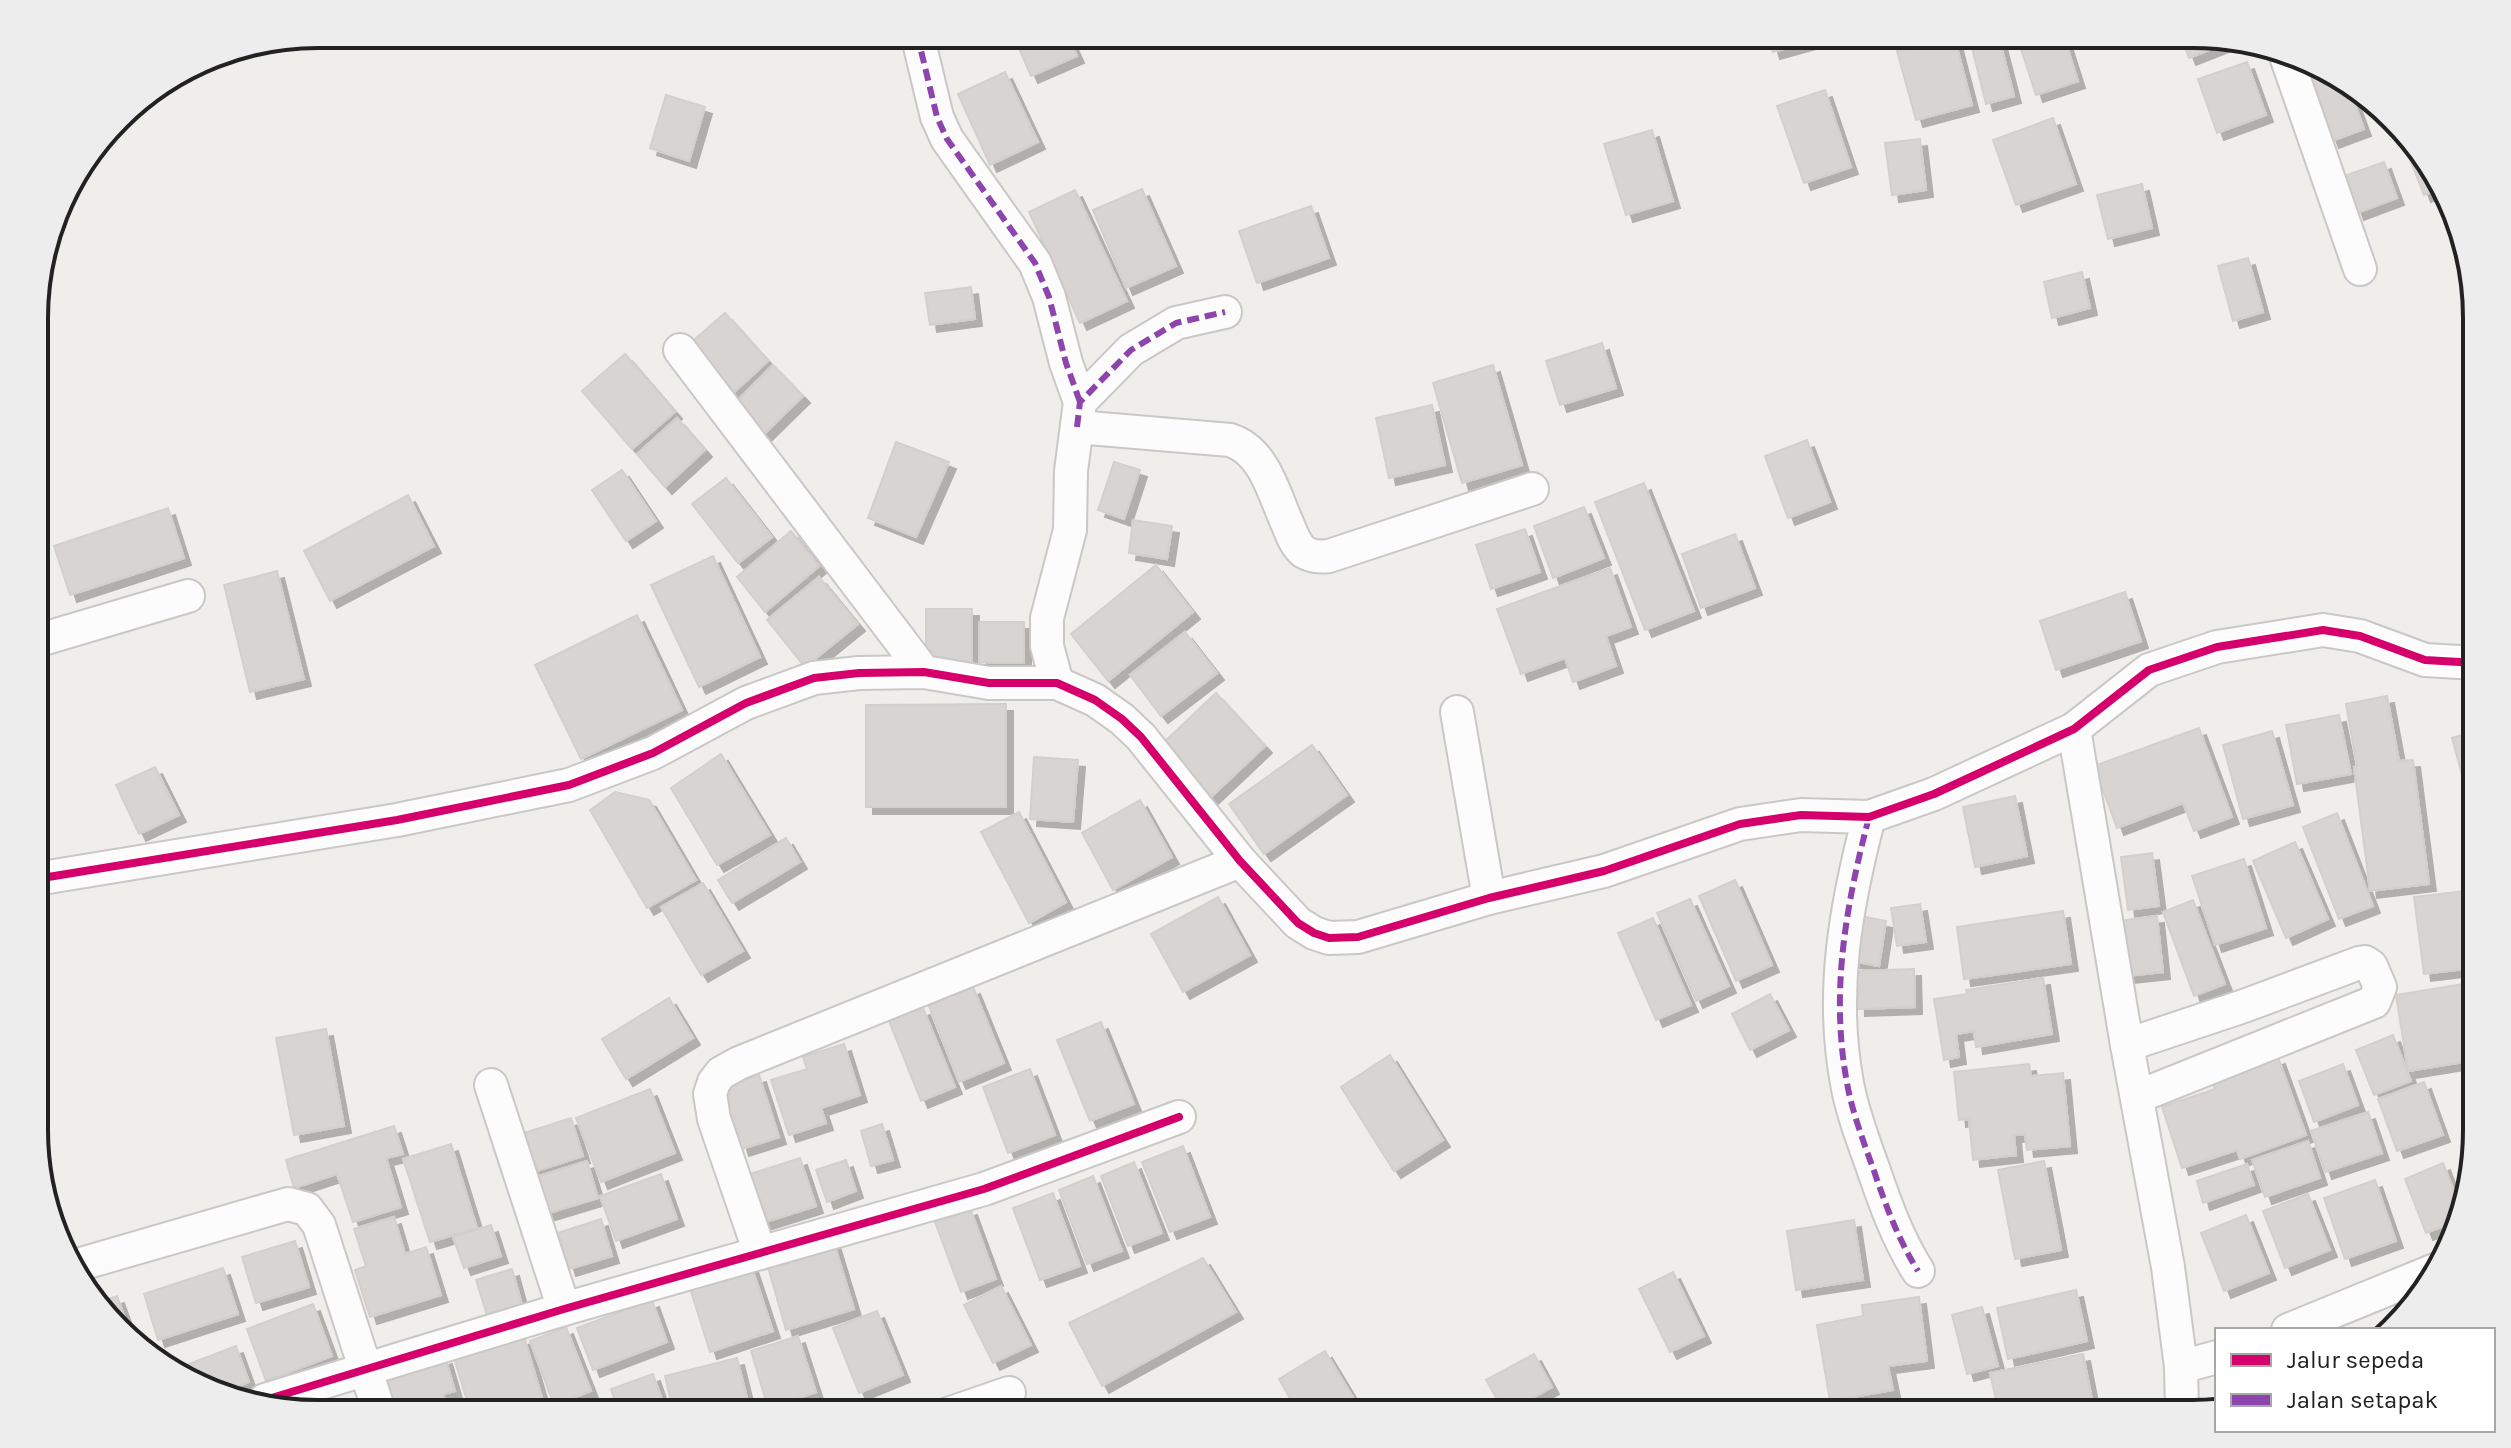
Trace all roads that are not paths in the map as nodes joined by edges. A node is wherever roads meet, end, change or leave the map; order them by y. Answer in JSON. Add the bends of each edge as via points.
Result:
{"nodes":[{"id":1,"x":920,"y":48,"type":"edge"},
{"id":2,"x":2290,"y":67,"type":"edge"},
{"id":3,"x":2360,"y":269,"type":"dead end"},
{"id":4,"x":1225,"y":312,"type":"dead end"},
{"id":5,"x":680,"y":350,"type":"dead end"},
{"id":6,"x":1079,"y":415,"type":"junction"},
{"id":7,"x":1532,"y":489,"type":"dead end"},
{"id":8,"x":188,"y":596,"type":"dead end"},
{"id":9,"x":48,"y":637,"type":"edge"},
{"id":10,"x":2462,"y":662,"type":"edge"},
{"id":11,"x":924,"y":672,"type":"junction"},
{"id":12,"x":1057,"y":683,"type":"junction"},
{"id":13,"x":1457,"y":712,"type":"dead end"},
{"id":14,"x":2074,"y":729,"type":"junction"},
{"id":15,"x":1869,"y":817,"type":"junction"},
{"id":16,"x":1240,"y":861,"type":"junction"},
{"id":17,"x":48,"y":877,"type":"edge"},
{"id":18,"x":1489,"y":898,"type":"junction"},
{"id":19,"x":2127,"y":1045,"type":"junction"},
{"id":20,"x":491,"y":1085,"type":"dead end"},
{"id":21,"x":2137,"y":1097,"type":"junction"},
{"id":22,"x":1179,"y":1117,"type":"dead end"},
{"id":23,"x":760,"y":1253,"type":"junction"},
{"id":24,"x":84,"y":1263,"type":"edge"},
{"id":25,"x":1918,"y":1271,"type":"dead end"},
{"id":26,"x":2419,"y":1276,"type":"edge"},
{"id":27,"x":564,"y":1309,"type":"junction"},
{"id":28,"x":2293,"y":1328,"type":"edge"},
{"id":29,"x":2215,"y":1358,"type":"edge"},
{"id":30,"x":367,"y":1367,"type":"junction"},
{"id":31,"x":2181,"y":1367,"type":"junction"},
{"id":32,"x":1009,"y":1393,"type":"dead end"},
{"id":33,"x":276,"y":1397,"type":"edge"},
{"id":34,"x":2182,"y":1399,"type":"edge"},
{"id":35,"x":376,"y":1400,"type":"edge"},
{"id":36,"x":990,"y":1400,"type":"edge"}],
"edges":[{"from":1,"to":6,"type":"street","via":[[947,139],[1035,263]]},
{"from":2,"to":3,"type":"street"},
{"from":4,"to":6,"type":"street","via":[[1176,323],[1131,350]]},
{"from":5,"to":11,"type":"street"},
{"from":6,"to":7,"type":"street","via":[[1239,443],[1260,463],[1296,543],[1316,557]]},
{"from":6,"to":12,"type":"street","via":[[1070,530],[1047,618],[1047,646]]},
{"from":8,"to":9,"type":"street"},
{"from":10,"to":14,"type":"street","via":[[2425,660],[2360,636],[2323,630],[2217,647],[2149,670]]},
{"from":11,"to":12,"type":"street","via":[[989,683]]},
{"from":11,"to":17,"type":"street","via":[[814,678],[746,703],[653,753],[569,785],[397,820]]},
{"from":12,"to":16,"type":"street","via":[[1095,700],[1141,737]]},
{"from":13,"to":18,"type":"street"},
{"from":14,"to":15,"type":"street","via":[[1934,794]]},
{"from":14,"to":19,"type":"street"},
{"from":15,"to":18,"type":"street","via":[[1801,815],[1740,824],[1604,871]]},
{"from":15,"to":25,"type":"street","via":[[1841,951],[1838,1008],[1847,1084],[1866,1149],[1900,1243]]},
{"from":16,"to":18,"type":"street","via":[[1298,923],[1329,938],[1358,937]]},
{"from":16,"to":23,"type":"street","via":[[721,1073],[710,1094],[714,1119]]},
{"from":19,"to":21,"type":"street"},
{"from":19,"to":21,"type":"street","via":[[2359,963],[2371,966],[2380,987],[2374,1002]]},
{"from":20,"to":27,"type":"street"},
{"from":21,"to":31,"type":"street"},
{"from":22,"to":23,"type":"street","via":[[984,1189]]},
{"from":23,"to":27,"type":"street"},
{"from":24,"to":30,"type":"street","via":[[298,1205],[319,1225]]},
{"from":26,"to":28,"type":"street"},
{"from":27,"to":30,"type":"street"},
{"from":29,"to":31,"type":"street"},
{"from":30,"to":33,"type":"street"},
{"from":30,"to":35,"type":"street"},
{"from":31,"to":34,"type":"street"},
{"from":32,"to":36,"type":"street"}]}
